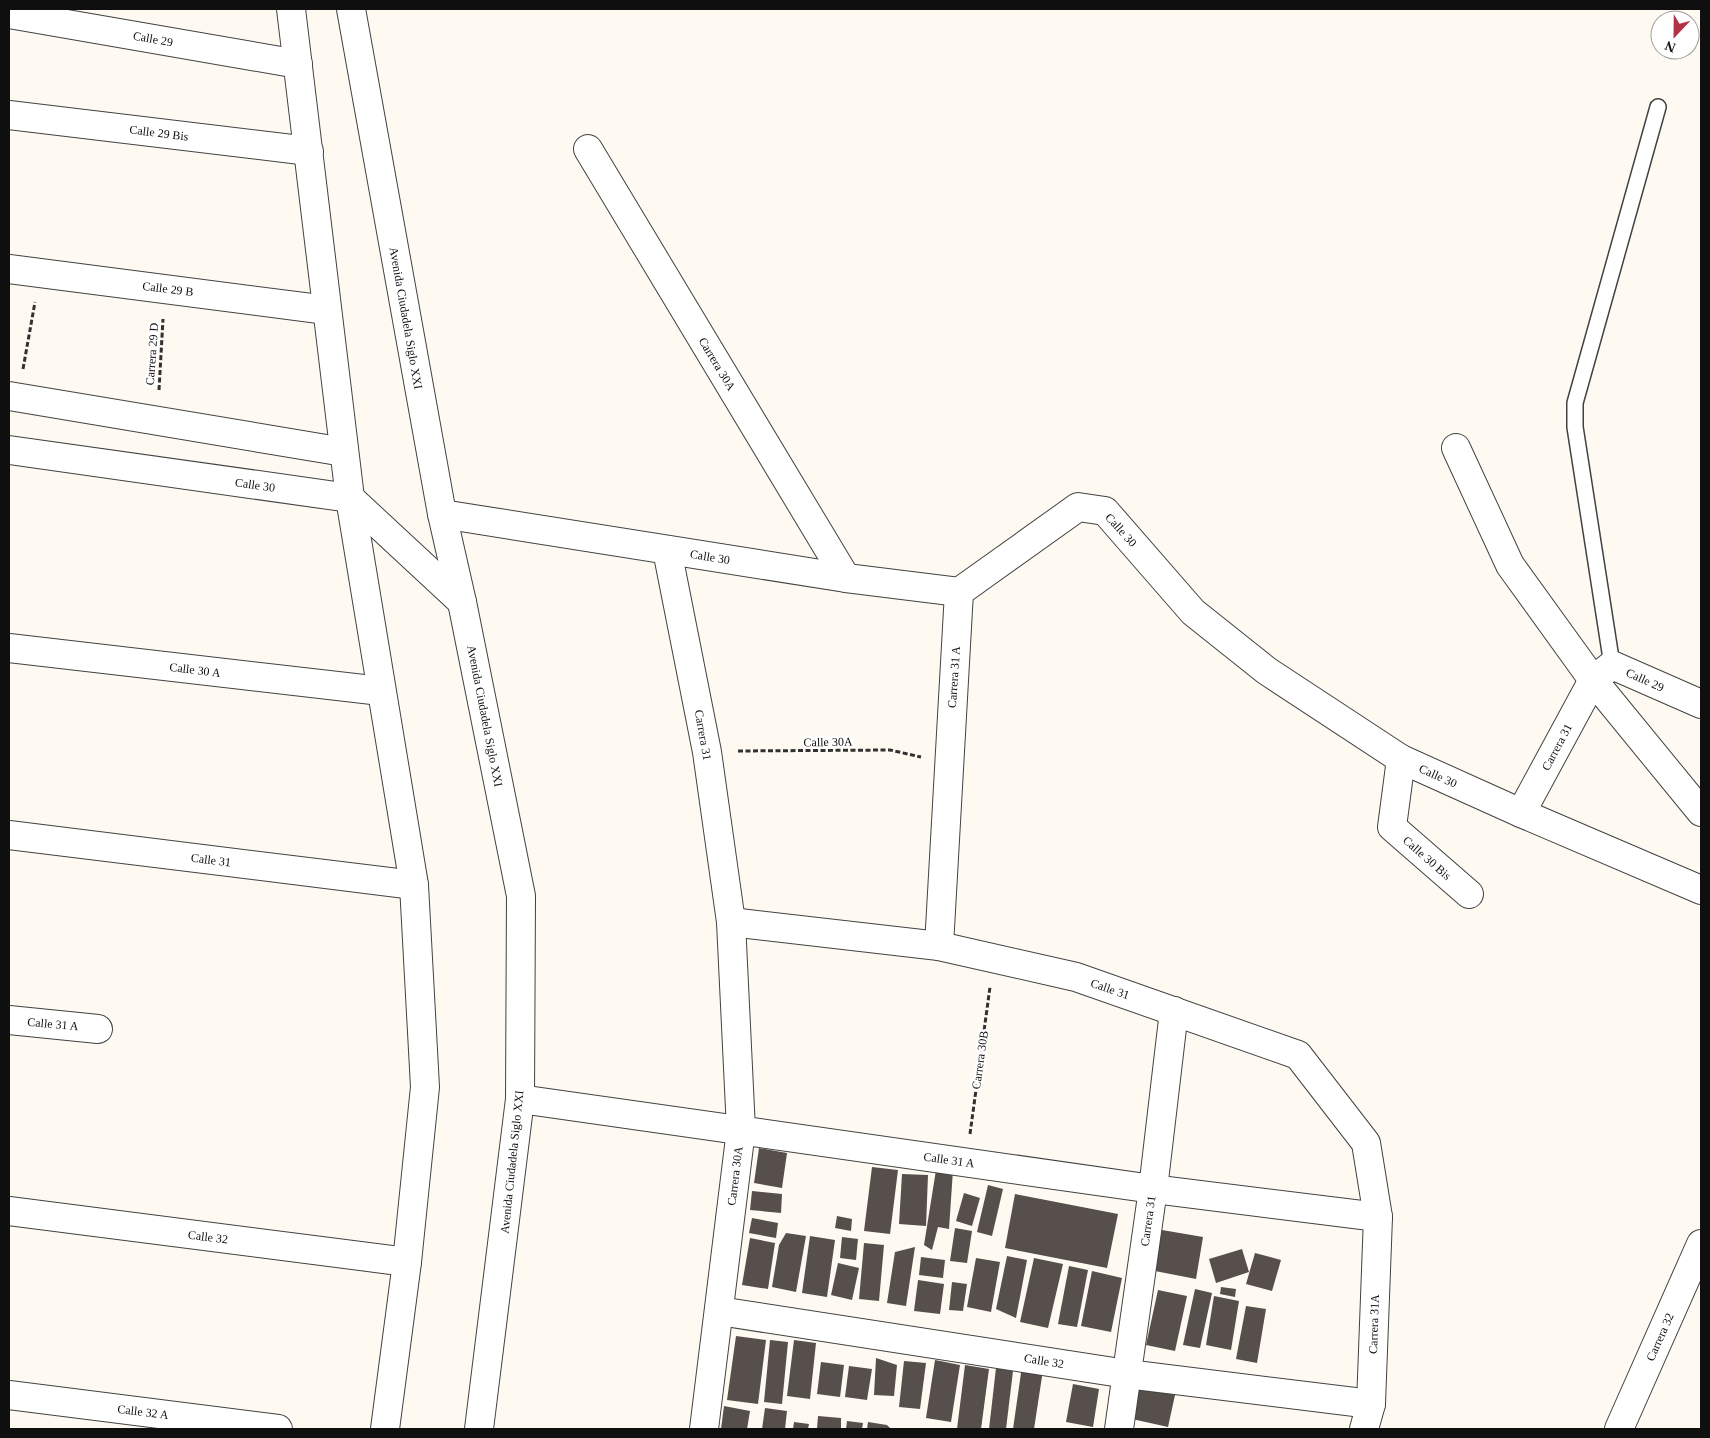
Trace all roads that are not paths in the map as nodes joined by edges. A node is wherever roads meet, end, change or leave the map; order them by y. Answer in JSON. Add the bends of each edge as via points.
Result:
{"nodes":[{"id":1,"x":291,"y":9,"type":"edge"},
{"id":2,"x":351,"y":9,"type":"edge"},
{"id":3,"x":9,"y":14,"type":"edge"},
{"id":4,"x":298,"y":64,"type":"junction"},
{"id":5,"x":1658,"y":107,"type":"dead end"},
{"id":6,"x":9,"y":115,"type":"edge"},
{"id":7,"x":588,"y":149,"type":"dead end"},
{"id":8,"x":309,"y":151,"type":"junction"},
{"id":9,"x":9,"y":268,"type":"edge"},
{"id":10,"x":327,"y":310,"type":"junction"},
{"id":11,"x":13,"y":396,"type":"edge"},
{"id":12,"x":1456,"y":448,"type":"dead end"},
{"id":13,"x":9,"y":450,"type":"edge"},
{"id":14,"x":344,"y":452,"type":"junction"},
{"id":15,"x":350,"y":498,"type":"junction"},
{"id":16,"x":442,"y":514,"type":"junction"},
{"id":17,"x":667,"y":550,"type":"junction"},
{"id":18,"x":846,"y":578,"type":"junction"},
{"id":19,"x":959,"y":592,"type":"junction"},
{"id":20,"x":462,"y":602,"type":"junction"},
{"id":21,"x":9,"y":648,"type":"edge"},
{"id":22,"x":1602,"y":673,"type":"junction"},
{"id":23,"x":381,"y":691,"type":"junction"},
{"id":24,"x":1701,"y":704,"type":"edge"},
{"id":25,"x":1401,"y":759,"type":"junction"},
{"id":26,"x":1701,"y":812,"type":"edge"},
{"id":27,"x":1520,"y":814,"type":"junction"},
{"id":28,"x":9,"y":835,"type":"edge"},
{"id":29,"x":414,"y":885,"type":"junction"},
{"id":30,"x":1701,"y":890,"type":"edge"},
{"id":31,"x":1470,"y":894,"type":"dead end"},
{"id":32,"x":731,"y":922,"type":"junction"},
{"id":33,"x":939,"y":946,"type":"junction"},
{"id":34,"x":1174,"y":1012,"type":"junction"},
{"id":35,"x":9,"y":1020,"type":"edge"},
{"id":36,"x":98,"y":1029,"type":"dead end"},
{"id":37,"x":520,"y":1098,"type":"junction"},
{"id":38,"x":741,"y":1130,"type":"junction"},
{"id":39,"x":1153,"y":1189,"type":"junction"},
{"id":40,"x":9,"y":1211,"type":"edge"},
{"id":41,"x":1378,"y":1217,"type":"junction"},
{"id":42,"x":407,"y":1262,"type":"junction"},
{"id":43,"x":1698,"y":1262,"type":"edge"},
{"id":44,"x":719,"y":1311,"type":"junction"},
{"id":45,"x":1127,"y":1374,"type":"junction"},
{"id":46,"x":9,"y":1395,"type":"edge"},
{"id":47,"x":1368,"y":1417,"type":"edge"},
{"id":48,"x":278,"y":1429,"type":"edge"},
{"id":49,"x":385,"y":1429,"type":"edge"},
{"id":50,"x":479,"y":1429,"type":"edge"},
{"id":51,"x":704,"y":1429,"type":"edge"},
{"id":52,"x":1120,"y":1429,"type":"edge"},
{"id":53,"x":1620,"y":1429,"type":"edge"}],
"edges":[{"from":1,"to":4,"type":"street"},
{"from":2,"to":16,"type":"street","name":"Avenida Ciudadela Siglo XXI"},
{"from":3,"to":4,"type":"street","name":"Calle 29"},
{"from":4,"to":8,"type":"street"},
{"from":5,"to":22,"type":"lane","via":[[1575,403]]},
{"from":6,"to":8,"type":"street","name":"Calle 29 Bis"},
{"from":7,"to":18,"type":"street","name":"Carrera 30A"},
{"from":8,"to":10,"type":"street"},
{"from":9,"to":10,"type":"street","name":"Calle 29 B"},
{"from":10,"to":14,"type":"street"},
{"from":11,"to":14,"type":"street"},
{"from":12,"to":22,"type":"street","via":[[1510,565]]},
{"from":13,"to":15,"type":"street","name":"Calle 30"},
{"from":14,"to":15,"type":"street"},
{"from":15,"to":20,"type":"street"},
{"from":15,"to":23,"type":"street"},
{"from":16,"to":17,"type":"street","name":"Calle 30"},
{"from":16,"to":20,"type":"street","name":"Avenida Ciudadela Siglo XXI"},
{"from":17,"to":18,"type":"street","name":"Calle 30"},
{"from":17,"to":32,"type":"street","name":"Carrera 31","via":[[707,752]]},
{"from":18,"to":19,"type":"street","name":"Calle 30"},
{"from":19,"to":25,"type":"street","name":"Calle 30","via":[[1078,507],[1105,511],[1193,612],[1267,671]]},
{"from":19,"to":33,"type":"street","name":"Carrera 31 A"},
{"from":20,"to":37,"type":"street","name":"Avenida Ciudadela Siglo XXI","via":[[521,896]]},
{"from":21,"to":23,"type":"street","name":"Calle 30 A"},
{"from":22,"to":24,"type":"street","name":"Calle 29"},
{"from":22,"to":26,"type":"street"},
{"from":22,"to":27,"type":"street","name":"Carrera 31"},
{"from":23,"to":29,"type":"street"},
{"from":25,"to":27,"type":"street","name":"Calle 30"},
{"from":25,"to":31,"type":"street","name":"Calle 30 Bis","via":[[1392,827]]},
{"from":27,"to":30,"type":"street","name":"Calle 30"},
{"from":28,"to":29,"type":"street","name":"Calle 31"},
{"from":29,"to":42,"type":"street","via":[[424,1086]]},
{"from":32,"to":33,"type":"street","name":"Calle 31"},
{"from":32,"to":38,"type":"street","name":"Carrera 30A"},
{"from":33,"to":34,"type":"street","name":"Calle 31","via":[[1076,977]]},
{"from":34,"to":39,"type":"street","name":"Carrera 31"},
{"from":34,"to":41,"type":"street","name":"Calle 31","via":[[1298,1055],[1366,1142]]},
{"from":35,"to":36,"type":"street","name":"Calle 31 A"},
{"from":37,"to":38,"type":"street","name":"Calle 31 A"},
{"from":37,"to":50,"type":"street","name":"Avenida Ciudadela Siglo XXI"},
{"from":38,"to":39,"type":"street","name":"Calle 31 A"},
{"from":38,"to":44,"type":"street","name":"Carrera 30A"},
{"from":39,"to":41,"type":"street","name":"Calle 31 A"},
{"from":39,"to":45,"type":"street","name":"Carrera 31"},
{"from":40,"to":42,"type":"street","name":"Calle 32"},
{"from":41,"to":47,"type":"street","name":"Carrera 31A"},
{"from":42,"to":49,"type":"street"},
{"from":43,"to":53,"type":"street","name":"Carrera 32"},
{"from":44,"to":45,"type":"street","name":"Calle 32"},
{"from":44,"to":51,"type":"street","name":"Carrera 30A"},
{"from":45,"to":47,"type":"street","name":"Calle 32"},
{"from":45,"to":52,"type":"street","name":"Carrera 31"},
{"from":46,"to":48,"type":"street","name":"Calle 32 A"}]}
